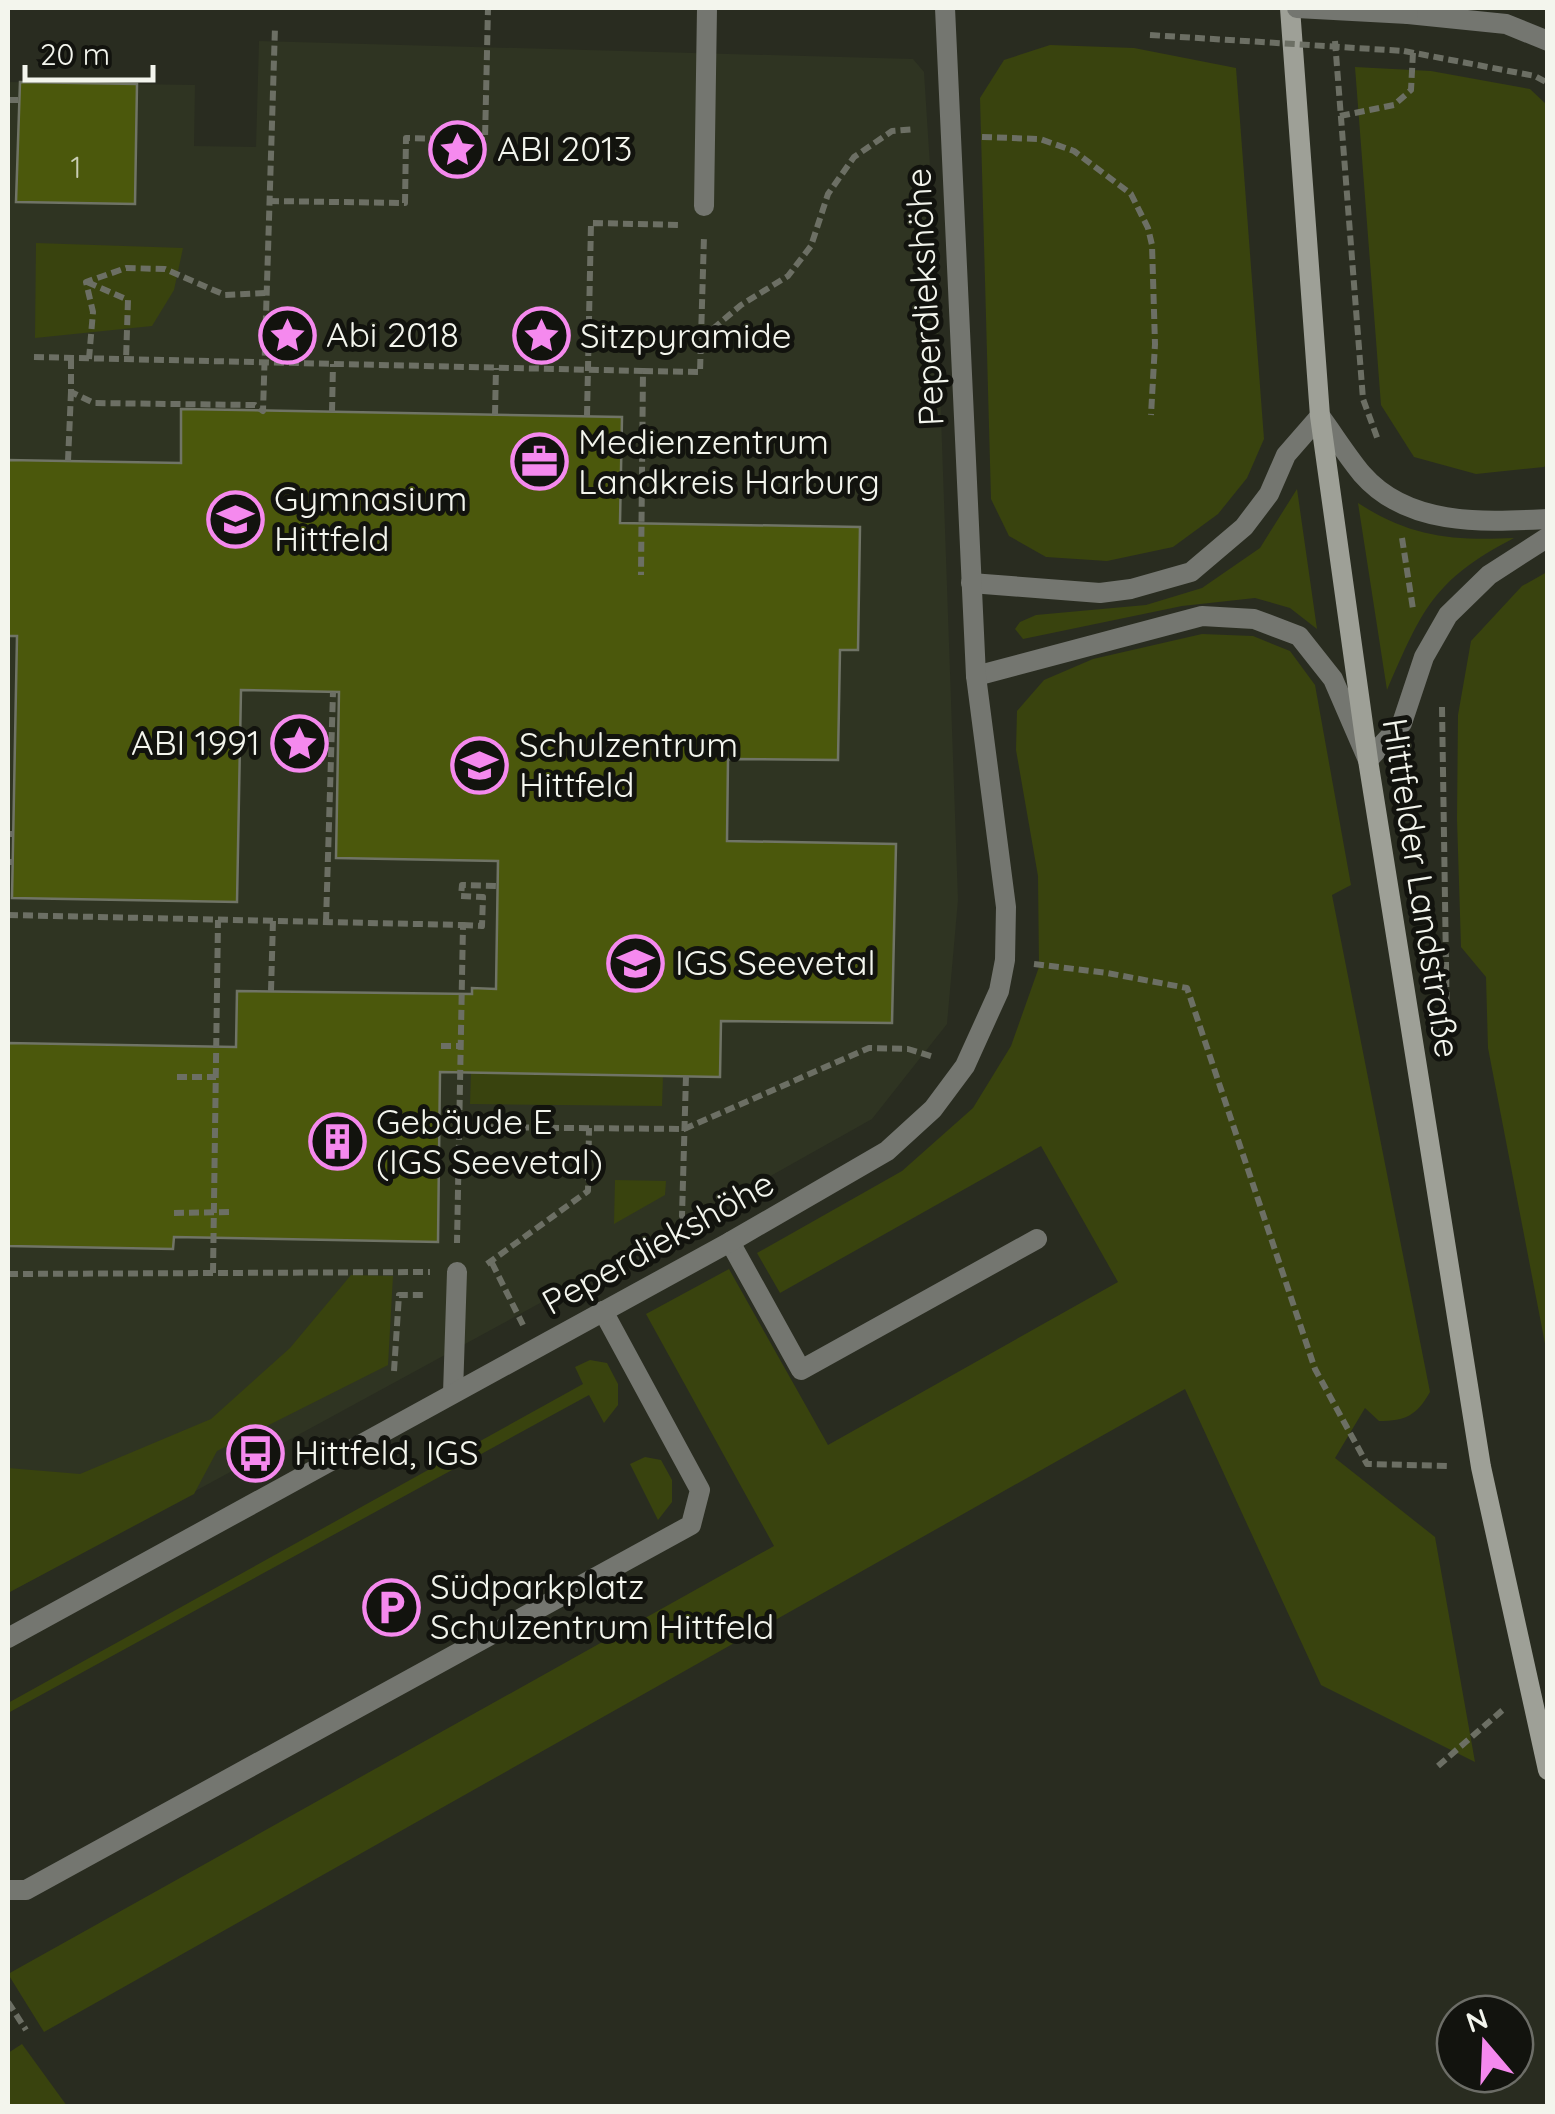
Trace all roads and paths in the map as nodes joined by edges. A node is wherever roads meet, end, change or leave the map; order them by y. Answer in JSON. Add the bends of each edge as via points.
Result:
{"nodes":[{"id":1,"x":488,"y":8,"type":"edge"},
{"id":2,"x":707,"y":8,"type":"edge"},
{"id":3,"x":945,"y":8,"type":"edge"},
{"id":4,"x":1293,"y":8,"type":"edge"},
{"id":5,"x":1334,"y":26,"type":"dead end"},
{"id":6,"x":274,"y":27,"type":"dead end"},
{"id":7,"x":1150,"y":35,"type":"dead end"},
{"id":8,"x":1548,"y":40,"type":"edge"},
{"id":9,"x":1414,"y":52,"type":"junction"},
{"id":10,"x":1548,"y":83,"type":"edge"},
{"id":11,"x":8,"y":100,"type":"edge"},
{"id":12,"x":20,"y":100,"type":"dead end"},
{"id":13,"x":1340,"y":116,"type":"junction"},
{"id":14,"x":916,"y":129,"type":"dead end"},
{"id":15,"x":950,"y":136,"type":"junction"},
{"id":16,"x":270,"y":201,"type":"junction"},
{"id":17,"x":704,"y":216,"type":"junction"},
{"id":18,"x":86,"y":282,"type":"junction"},
{"id":19,"x":266,"y":293,"type":"junction"},
{"id":20,"x":701,"y":338,"type":"junction"},
{"id":21,"x":34,"y":357,"type":"dead end"},
{"id":22,"x":71,"y":358,"type":"junction"},
{"id":23,"x":89,"y":359,"type":"junction"},
{"id":24,"x":126,"y":360,"type":"junction"},
{"id":25,"x":265,"y":363,"type":"junction"},
{"id":26,"x":333,"y":364,"type":"junction"},
{"id":27,"x":496,"y":368,"type":"junction"},
{"id":28,"x":588,"y":370,"type":"junction"},
{"id":29,"x":643,"y":371,"type":"junction"},
{"id":30,"x":71,"y":392,"type":"junction"},
{"id":31,"x":332,"y":412,"type":"dead end"},
{"id":32,"x":495,"y":415,"type":"dead end"},
{"id":33,"x":1151,"y":415,"type":"dead end"},
{"id":34,"x":587,"y":416,"type":"dead end"},
{"id":35,"x":1320,"y":416,"type":"junction"},
{"id":36,"x":1378,"y":442,"type":"dead end"},
{"id":37,"x":68,"y":461,"type":"dead end"},
{"id":38,"x":1548,"y":518,"type":"edge"},
{"id":39,"x":1400,"y":524,"type":"dead end"},
{"id":40,"x":1548,"y":537,"type":"edge"},
{"id":41,"x":640,"y":575,"type":"dead end"},
{"id":42,"x":971,"y":583,"type":"junction"},
{"id":43,"x":1414,"y":612,"type":"dead end"},
{"id":44,"x":976,"y":676,"type":"junction"},
{"id":45,"x":333,"y":692,"type":"dead end"},
{"id":46,"x":1437,"y":694,"type":"dead end"},
{"id":47,"x":1368,"y":760,"type":"junction"},
{"id":48,"x":498,"y":886,"type":"dead end"},
{"id":49,"x":8,"y":915,"type":"edge"},
{"id":50,"x":218,"y":920,"type":"junction"},
{"id":51,"x":273,"y":921,"type":"junction"},
{"id":52,"x":326,"y":922,"type":"junction"},
{"id":53,"x":463,"y":925,"type":"junction"},
{"id":54,"x":1005,"y":960,"type":"junction"},
{"id":55,"x":271,"y":991,"type":"dead end"},
{"id":56,"x":462,"y":1005,"type":"junction"},
{"id":57,"x":472,"y":1005,"type":"dead end"},
{"id":58,"x":441,"y":1046,"type":"dead end"},
{"id":59,"x":460,"y":1046,"type":"junction"},
{"id":60,"x":1447,"y":1046,"type":"dead end"},
{"id":61,"x":965,"y":1066,"type":"junction"},
{"id":62,"x":216,"y":1076,"type":"junction"},
{"id":63,"x":686,"y":1076,"type":"dead end"},
{"id":64,"x":177,"y":1077,"type":"dead end"},
{"id":65,"x":459,"y":1126,"type":"junction"},
{"id":66,"x":589,"y":1128,"type":"junction"},
{"id":67,"x":684,"y":1129,"type":"junction"},
{"id":68,"x":234,"y":1212,"type":"dead end"},
{"id":69,"x":174,"y":1213,"type":"dead end"},
{"id":70,"x":214,"y":1213,"type":"junction"},
{"id":71,"x":682,"y":1216,"type":"dead end"},
{"id":72,"x":1037,"y":1238,"type":"dead end"},
{"id":73,"x":730,"y":1242,"type":"junction"},
{"id":74,"x":492,"y":1263,"type":"junction"},
{"id":75,"x":457,"y":1272,"type":"junction"},
{"id":76,"x":213,"y":1273,"type":"junction"},
{"id":77,"x":8,"y":1274,"type":"edge"},
{"id":78,"x":456,"y":1296,"type":"junction"},
{"id":79,"x":512,"y":1303,"type":"dead end"},
{"id":80,"x":603,"y":1311,"type":"junction"},
{"id":81,"x":394,"y":1371,"type":"dead end"},
{"id":82,"x":454,"y":1394,"type":"junction"},
{"id":83,"x":1482,"y":1467,"type":"junction"},
{"id":84,"x":8,"y":1638,"type":"edge"},
{"id":85,"x":1529,"y":1688,"type":"junction"},
{"id":86,"x":1438,"y":1766,"type":"dead end"},
{"id":87,"x":1548,"y":1770,"type":"edge"},
{"id":88,"x":8,"y":1890,"type":"edge"},
{"id":89,"x":8,"y":2002,"type":"edge"},
{"id":90,"x":26,"y":2030,"type":"dead end"}],
"edges":[{"from":1,"to":16,"type":"path","via":[[485,140],[406,138],[405,203]]},
{"from":2,"to":17,"type":"street"},
{"from":3,"to":15,"type":"street","name":"Peperdiekshöhe"},
{"from":4,"to":8,"type":"street","bridge":true,"via":[[1506,24]]},
{"from":4,"to":35,"type":"main road","name":"Hittfelder Landstraße"},
{"from":5,"to":13,"type":"path"},
{"from":6,"to":16,"type":"path"},
{"from":7,"to":9,"type":"path","bridge":true},
{"from":9,"to":10,"type":"path"},
{"from":9,"to":13,"type":"path","via":[[1410,90],[1394,106]]},
{"from":11,"to":12,"type":"path"},
{"from":13,"to":36,"type":"path","via":[[1363,399]]},
{"from":14,"to":20,"type":"path","via":[[892,132],[854,157],[788,276]]},
{"from":15,"to":33,"type":"path","via":[[1040,139],[1074,151],[1131,194],[1152,245]]},
{"from":15,"to":42,"type":"street","name":"Peperdiekshöhe"},
{"from":16,"to":19,"type":"path"},
{"from":17,"to":20,"type":"path"},
{"from":17,"to":28,"type":"path","via":[[591,223]]},
{"from":18,"to":19,"type":"path","via":[[126,268],[165,269],[226,295]]},
{"from":18,"to":23,"type":"path","via":[[93,312]]},
{"from":18,"to":24,"type":"path","via":[[128,300]]},
{"from":19,"to":25,"type":"path"},
{"from":20,"to":29,"type":"path","via":[[700,372]]},
{"from":21,"to":22,"type":"path"},
{"from":22,"to":23,"type":"path"},
{"from":22,"to":30,"type":"path"},
{"from":23,"to":24,"type":"path"},
{"from":24,"to":25,"type":"path"},
{"from":25,"to":26,"type":"path"},
{"from":25,"to":30,"type":"path","via":[[263,411],[94,403]]},
{"from":26,"to":27,"type":"path"},
{"from":26,"to":31,"type":"path"},
{"from":27,"to":28,"type":"path"},
{"from":27,"to":32,"type":"path"},
{"from":28,"to":29,"type":"path"},
{"from":28,"to":34,"type":"path"},
{"from":29,"to":41,"type":"path"},
{"from":30,"to":37,"type":"path"},
{"from":35,"to":38,"type":"street","via":[[1365,477],[1405,505],[1437,517],[1492,522]]},
{"from":35,"to":42,"type":"street","via":[[1286,455],[1244,527],[1191,572],[1100,593]]},
{"from":35,"to":47,"type":"main road","name":"Hittfelder Landstraße"},
{"from":39,"to":43,"type":"path"},
{"from":40,"to":47,"type":"street","via":[[1489,576],[1448,616],[1424,658],[1402,723]]},
{"from":42,"to":44,"type":"street","name":"Peperdiekshöhe"},
{"from":44,"to":47,"type":"street","via":[[1202,616],[1254,618],[1299,636],[1333,679]]},
{"from":44,"to":54,"type":"street","name":"Peperdiekshöhe","via":[[1006,907]]},
{"from":45,"to":52,"type":"path"},
{"from":46,"to":60,"type":"path"},
{"from":47,"to":83,"type":"main road","name":"Hittfelder Landstraße"},
{"from":48,"to":53,"type":"path","via":[[462,885],[462,896],[483,897],[482,926]]},
{"from":49,"to":50,"type":"path"},
{"from":50,"to":51,"type":"path"},
{"from":50,"to":62,"type":"path"},
{"from":51,"to":52,"type":"path"},
{"from":51,"to":55,"type":"path"},
{"from":52,"to":53,"type":"path"},
{"from":53,"to":56,"type":"path"},
{"from":54,"to":61,"type":"street","name":"Peperdiekshöhe","via":[[999,991]]},
{"from":54,"to":83,"type":"path","via":[[1187,988],[1316,1369],[1368,1464]]},
{"from":56,"to":57,"type":"path"},
{"from":56,"to":59,"type":"path"},
{"from":58,"to":59,"type":"path"},
{"from":59,"to":65,"type":"path"},
{"from":61,"to":67,"type":"path","via":[[908,1049],[870,1048]]},
{"from":61,"to":73,"type":"street","name":"Peperdiekshöhe","via":[[933,1109],[887,1151]]},
{"from":62,"to":64,"type":"path"},
{"from":62,"to":70,"type":"path"},
{"from":63,"to":67,"type":"path"},
{"from":65,"to":66,"type":"path"},
{"from":65,"to":75,"type":"path"},
{"from":66,"to":67,"type":"path"},
{"from":66,"to":74,"type":"path","via":[[588,1192]]},
{"from":67,"to":71,"type":"path"},
{"from":68,"to":70,"type":"path"},
{"from":69,"to":70,"type":"path"},
{"from":70,"to":76,"type":"path"},
{"from":72,"to":73,"type":"street","via":[[800,1370]]},
{"from":73,"to":80,"type":"street","name":"Peperdiekshöhe"},
{"from":74,"to":75,"type":"path"},
{"from":74,"to":79,"type":"path"},
{"from":75,"to":76,"type":"path"},
{"from":75,"to":78,"type":"street"},
{"from":76,"to":77,"type":"path"},
{"from":78,"to":81,"type":"path","via":[[399,1294]]},
{"from":78,"to":82,"type":"street"},
{"from":80,"to":82,"type":"street","name":"Peperdiekshöhe"},
{"from":80,"to":88,"type":"street","via":[[700,1490],[690,1525],[26,1890]]},
{"from":82,"to":84,"type":"street","name":"Peperdiekshöhe"},
{"from":83,"to":85,"type":"main road","name":"Hittfelder Landstraße"},
{"from":85,"to":86,"type":"path"},
{"from":85,"to":87,"type":"main road","name":"Hittfelder Landstraße"},
{"from":89,"to":90,"type":"path"}]}
